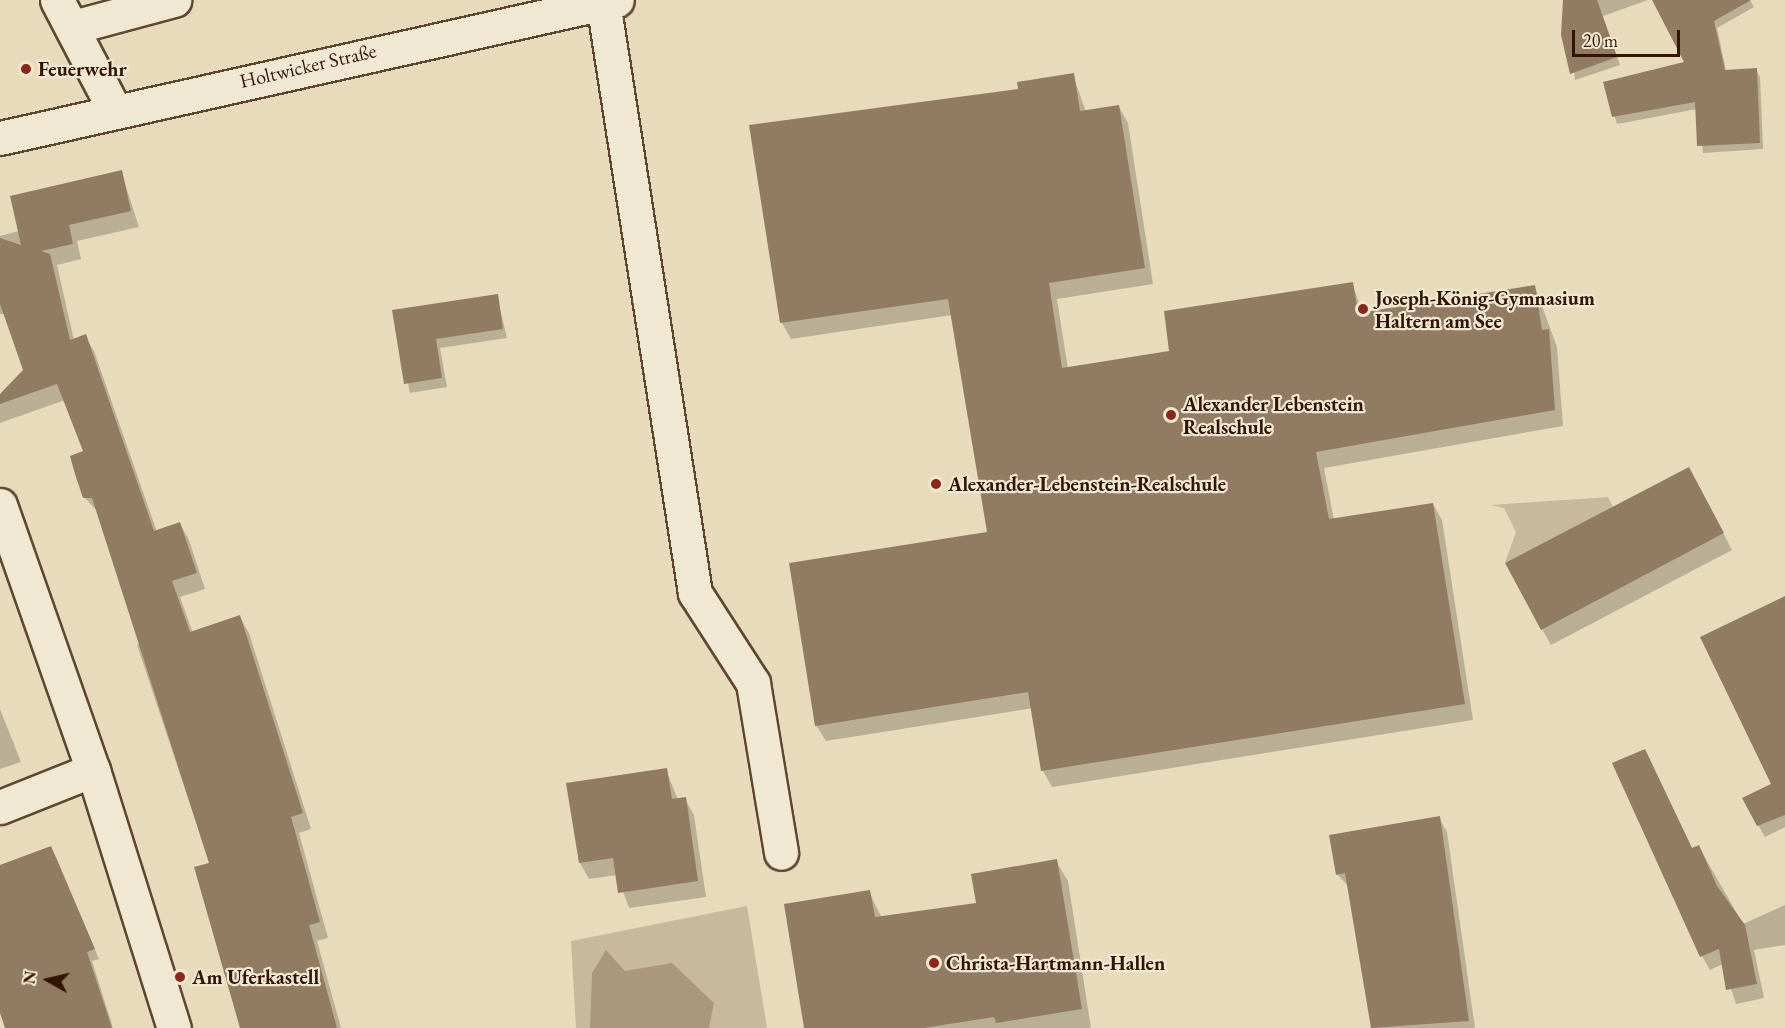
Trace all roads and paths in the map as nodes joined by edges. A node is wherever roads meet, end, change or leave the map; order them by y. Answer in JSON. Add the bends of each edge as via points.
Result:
{"nodes":[{"id":1,"x":174,"y":0,"type":"edge"},
{"id":2,"x":610,"y":1,"type":"edge"},
{"id":3,"x":539,"y":6,"type":"edge"},
{"id":4,"x":65,"y":14,"type":"edge"},
{"id":5,"x":115,"y":111,"type":"junction"},
{"id":6,"x":0,"y":138,"type":"edge"},
{"id":7,"x":0,"y":504,"type":"edge"},
{"id":8,"x":93,"y":770,"type":"junction"},
{"id":9,"x":0,"y":807,"type":"edge"},
{"id":10,"x":781,"y":853,"type":"dead end"},
{"id":11,"x":174,"y":1028,"type":"edge"}],
"edges":[{"from":1,"to":4,"type":"street"},
{"from":2,"to":3,"type":"street","name":"Holtwicker Straße"},
{"from":2,"to":10,"type":"street","via":[[695,593],[753,683]]},
{"from":3,"to":5,"type":"street","name":"Holtwicker Straße"},
{"from":4,"to":5,"type":"street"},
{"from":5,"to":6,"type":"street","name":"Holtwicker Straße"},
{"from":7,"to":8,"type":"street"},
{"from":8,"to":9,"type":"street"},
{"from":8,"to":11,"type":"street"}]}
